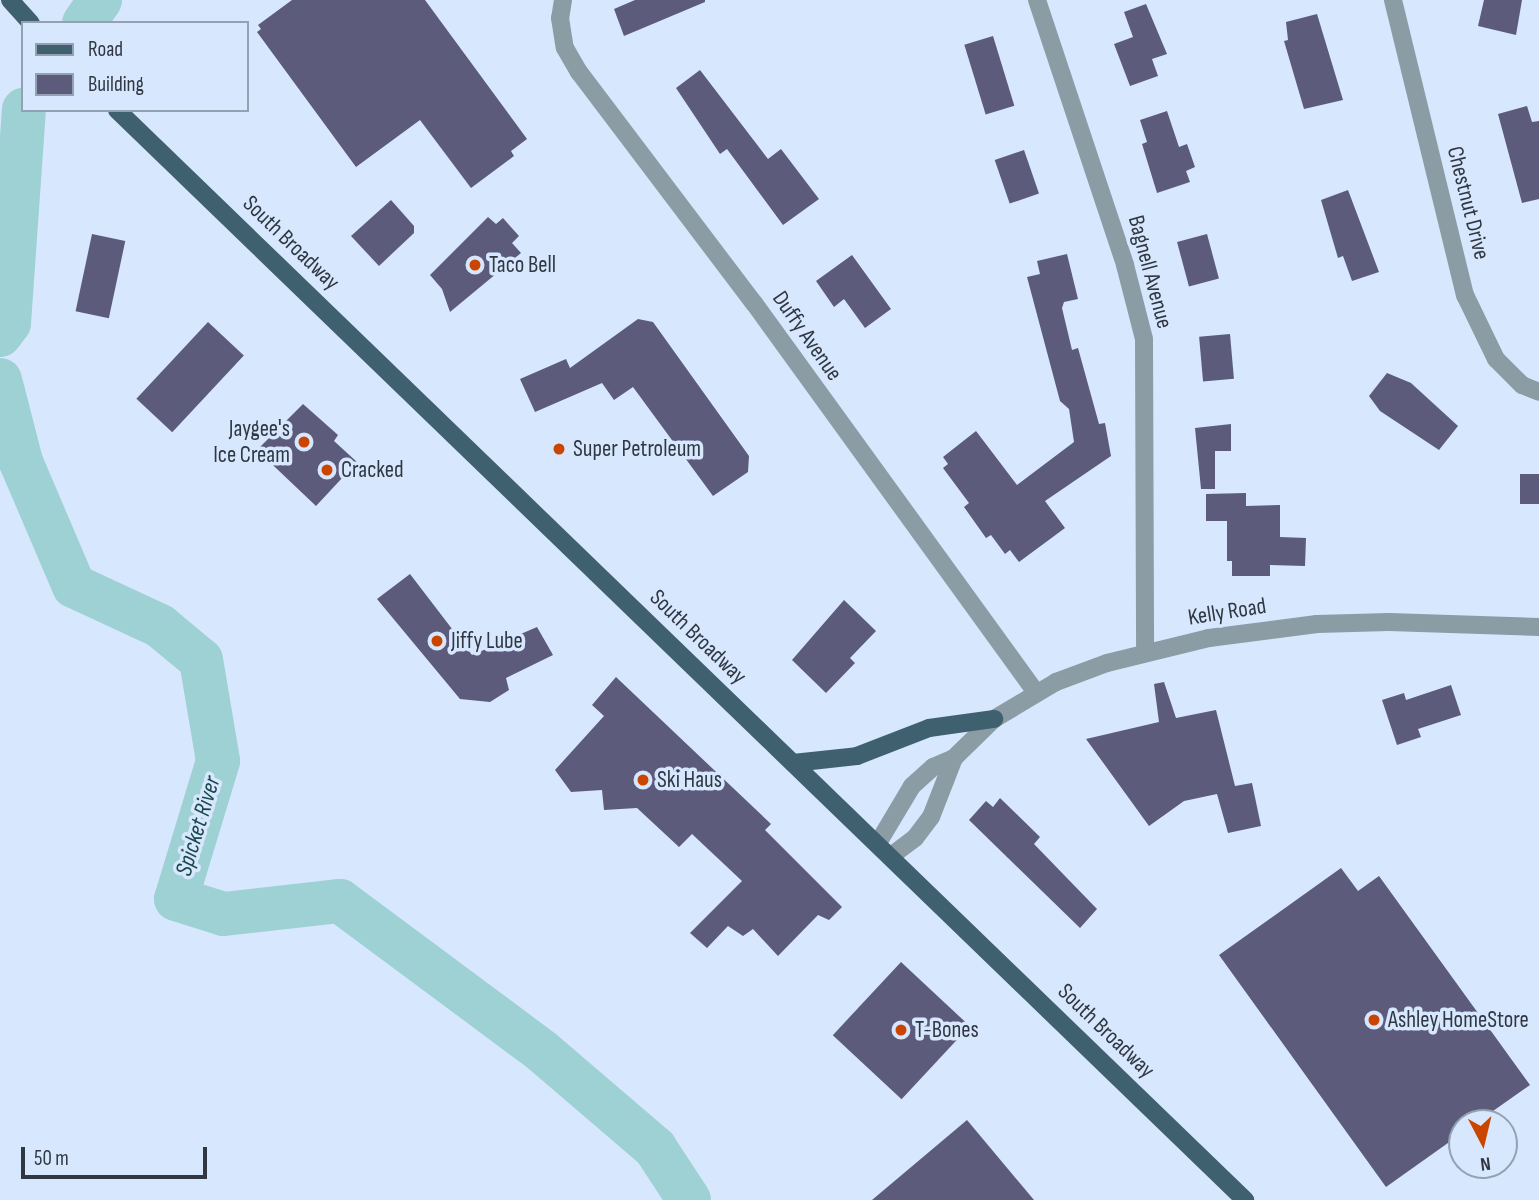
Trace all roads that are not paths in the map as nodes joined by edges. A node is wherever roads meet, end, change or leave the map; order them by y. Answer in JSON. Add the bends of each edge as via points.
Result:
{"nodes":[{"id":1,"x":10,"y":0,"type":"edge"},
{"id":2,"x":563,"y":0,"type":"edge"},
{"id":3,"x":1037,"y":0,"type":"edge"},
{"id":4,"x":1393,"y":0,"type":"edge"},
{"id":5,"x":29,"y":21,"type":"edge"},
{"id":6,"x":119,"y":112,"type":"edge"},
{"id":7,"x":1539,"y":393,"type":"edge"},
{"id":8,"x":1539,"y":627,"type":"edge"},
{"id":9,"x":1145,"y":652,"type":"junction"},
{"id":10,"x":1036,"y":692,"type":"junction"},
{"id":11,"x":994,"y":719,"type":"junction"},
{"id":12,"x":954,"y":758,"type":"junction"},
{"id":13,"x":793,"y":763,"type":"junction"},
{"id":14,"x":878,"y":843,"type":"junction"},
{"id":15,"x":891,"y":856,"type":"junction"},
{"id":16,"x":1245,"y":1200,"type":"edge"}],
"edges":[{"from":1,"to":5,"type":"main road"},
{"from":2,"to":10,"type":"street","name":"Duffy Avenue","via":[[560,18],[565,48],[579,72],[754,303]]},
{"from":3,"to":9,"type":"street","name":"Bagnell Avenue","via":[[1125,265],[1144,339]]},
{"from":4,"to":7,"type":"street","name":"Chestnut Drive","via":[[1465,295],[1496,359],[1522,385]]},
{"from":6,"to":13,"type":"main road","name":"South Broadway"},
{"from":8,"to":9,"type":"street","name":"Kelly Road","via":[[1317,624]]},
{"from":9,"to":10,"type":"street","name":"Kelly Road","via":[[1079,672]]},
{"from":10,"to":11,"type":"street","name":"Kelly Road"},
{"from":11,"to":12,"type":"street","name":"Kelly Road"},
{"from":11,"to":13,"type":"main road","via":[[929,728],[857,757]]},
{"from":12,"to":14,"type":"street","name":"Kelly Road","via":[[912,786]]},
{"from":12,"to":15,"type":"street","name":"Kelly Road","via":[[930,817],[915,838]]},
{"from":13,"to":14,"type":"main road","name":"South Broadway"},
{"from":14,"to":15,"type":"main road","name":"South Broadway"},
{"from":15,"to":16,"type":"main road","name":"South Broadway"}]}
